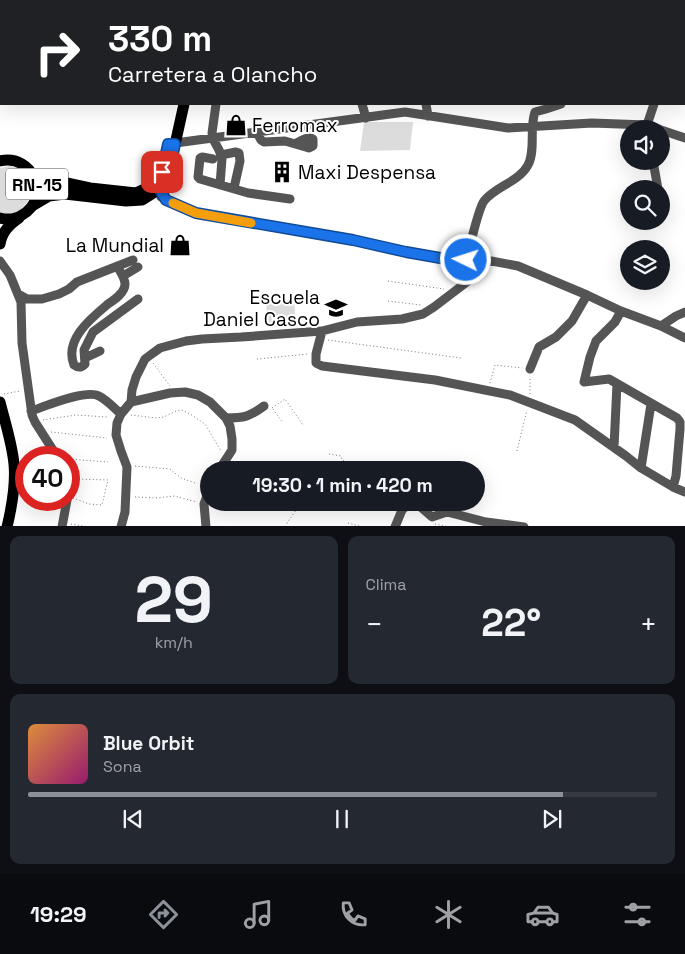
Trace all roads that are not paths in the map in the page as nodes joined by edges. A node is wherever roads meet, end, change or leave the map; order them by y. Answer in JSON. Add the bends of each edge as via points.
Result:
{"nodes":[{"id":1,"x":176,"y":105,"type":"edge"},
{"id":2,"x":184,"y":105,"type":"edge"},
{"id":3,"x":216,"y":105,"type":"edge"},
{"id":4,"x":362,"y":105,"type":"edge"},
{"id":5,"x":426,"y":105,"type":"edge"},
{"id":6,"x":559,"y":105,"type":"edge"},
{"id":7,"x":654,"y":105,"type":"edge"},
{"id":8,"x":398,"y":108,"type":"edge"},
{"id":9,"x":428,"y":116,"type":"junction"},
{"id":10,"x":366,"y":118,"type":"junction"},
{"id":11,"x":650,"y":120,"type":"edge"},
{"id":12,"x":620,"y":124,"type":"edge"},
{"id":13,"x":532,"y":127,"type":"junction"},
{"id":14,"x":257,"y":132,"type":"junction"},
{"id":15,"x":670,"y":133,"type":"edge"},
{"id":16,"x":685,"y":138,"type":"edge"},
{"id":17,"x":213,"y":139,"type":"junction"},
{"id":18,"x":171,"y":144,"type":"junction"},
{"id":19,"x":295,"y":144,"type":"dead end"},
{"id":20,"x":217,"y":157,"type":"junction"},
{"id":21,"x":2,"y":160,"type":"edge"},
{"id":22,"x":34,"y":176,"type":"junction"},
{"id":23,"x":220,"y":184,"type":"junction"},
{"id":24,"x":234,"y":188,"type":"junction"},
{"id":25,"x":156,"y":190,"type":"junction"},
{"id":26,"x":290,"y":198,"type":"dead end"},
{"id":27,"x":166,"y":200,"type":"joint"},
{"id":28,"x":32,"y":206,"type":"junction"},
{"id":29,"x":20,"y":217,"type":"junction"},
{"id":30,"x":0,"y":218,"type":"edge"},
{"id":31,"x":0,"y":241,"type":"edge"},
{"id":32,"x":471,"y":241,"type":"dead end"},
{"id":33,"x":486,"y":260,"type":"junction"},
{"id":34,"x":0,"y":261,"type":"edge"},
{"id":35,"x":116,"y":266,"type":"junction"},
{"id":36,"x":123,"y":276,"type":"junction"},
{"id":37,"x":18,"y":293,"type":"junction"},
{"id":38,"x":587,"y":295,"type":"junction"},
{"id":39,"x":138,"y":299,"type":"dead end"},
{"id":40,"x":621,"y":312,"type":"junction"},
{"id":41,"x":685,"y":312,"type":"edge"},
{"id":42,"x":661,"y":326,"type":"junction"},
{"id":43,"x":321,"y":335,"type":"junction"},
{"id":44,"x":685,"y":338,"type":"edge"},
{"id":45,"x":100,"y":351,"type":"dead end"},
{"id":46,"x":85,"y":358,"type":"junction"},
{"id":47,"x":530,"y":369,"type":"road end"},
{"id":48,"x":617,"y":384,"type":"junction"},
{"id":49,"x":0,"y":402,"type":"edge"},
{"id":50,"x":131,"y":402,"type":"junction"},
{"id":51,"x":651,"y":404,"type":"junction"},
{"id":52,"x":264,"y":406,"type":"dead end"},
{"id":53,"x":31,"y":411,"type":"junction"},
{"id":54,"x":121,"y":414,"type":"junction"},
{"id":55,"x":226,"y":418,"type":"junction"},
{"id":56,"x":50,"y":446,"type":"edge"},
{"id":57,"x":614,"y":447,"type":"junction"},
{"id":58,"x":226,"y":461,"type":"edge"},
{"id":59,"x":641,"y":468,"type":"junction"},
{"id":60,"x":673,"y":487,"type":"junction"},
{"id":61,"x":685,"y":492,"type":"edge"},
{"id":62,"x":65,"y":511,"type":"edge"},
{"id":63,"x":205,"y":511,"type":"edge"},
{"id":64,"x":402,"y":511,"type":"edge"},
{"id":65,"x":423,"y":511,"type":"edge"},
{"id":66,"x":432,"y":522,"type":"edge"},
{"id":67,"x":62,"y":525,"type":"edge"},
{"id":68,"x":7,"y":526,"type":"edge"},
{"id":69,"x":121,"y":526,"type":"edge"},
{"id":70,"x":206,"y":526,"type":"edge"},
{"id":71,"x":394,"y":526,"type":"edge"},
{"id":72,"x":524,"y":526,"type":"edge"}],
"edges":[{"from":1,"to":18,"type":"main road","number":"RN-15"},
{"from":2,"to":18,"type":"main road","number":"RN-15"},
{"from":3,"to":17,"type":"street"},
{"from":4,"to":10,"type":"street"},
{"from":5,"to":9,"type":"street"},
{"from":6,"to":13,"type":"street","via":[[535,112]]},
{"from":7,"to":11,"type":"street"},
{"from":8,"to":9,"type":"street"},
{"from":8,"to":10,"type":"street"},
{"from":9,"to":13,"type":"street","via":[[508,128]]},
{"from":10,"to":14,"type":"street"},
{"from":12,"to":13,"type":"street","via":[[592,122]]},
{"from":13,"to":32,"type":"street","via":[[530,163],[524,172],[483,203]]},
{"from":14,"to":17,"type":"street"},
{"from":14,"to":19,"type":"street","via":[[264,142]]},
{"from":15,"to":16,"type":"street"},
{"from":17,"to":18,"type":"street"},
{"from":17,"to":20,"type":"street"},
{"from":18,"to":22,"type":"main road","number":"RN-15","via":[[162,172],[153,185],[136,193],[90,188]]},
{"from":18,"to":25,"type":"main road","number":"RN-15","via":[[168,176]]},
{"from":20,"to":23,"type":"street","via":[[222,159]]},
{"from":20,"to":23,"type":"street","via":[[200,158],[198,177]]},
{"from":20,"to":24,"type":"street","via":[[239,153]]},
{"from":21,"to":22,"type":"main road","number":"RN-15","via":[[21,163]]},
{"from":22,"to":28,"type":"main road","number":"RN-15","via":[[37,191]]},
{"from":23,"to":24,"type":"street"},
{"from":24,"to":26,"type":"street"},
{"from":25,"to":27,"type":"main road"},
{"from":25,"to":28,"type":"main road","number":"RN-15","via":[[142,200],[65,194],[49,196]]},
{"from":27,"to":33,"type":"street","via":[[196,213],[446,259]]},
{"from":28,"to":29,"type":"main road","number":"RN-15"},
{"from":29,"to":30,"type":"main road","number":"RN-15"},
{"from":29,"to":31,"type":"main road","number":"RN-15","via":[[8,227]]},
{"from":33,"to":38,"type":"street","via":[[518,266]]},
{"from":33,"to":43,"type":"street","via":[[480,272],[422,314],[402,319],[357,322]]},
{"from":34,"to":37,"type":"street"},
{"from":35,"to":36,"type":"street"},
{"from":35,"to":36,"type":"street","via":[[135,264]]},
{"from":35,"to":37,"type":"street","via":[[42,299],[27,300]]},
{"from":36,"to":46,"type":"street","via":[[126,283],[121,294],[94,316],[75,339],[71,353],[74,365],[83,366]]},
{"from":37,"to":53,"type":"street"},
{"from":38,"to":40,"type":"street"},
{"from":38,"to":47,"type":"street","via":[[572,321],[556,337],[539,347]]},
{"from":39,"to":46,"type":"street","via":[[93,332],[84,350]]},
{"from":40,"to":42,"type":"street"},
{"from":40,"to":48,"type":"street","via":[[596,341],[584,382],[609,379]]},
{"from":41,"to":42,"type":"street"},
{"from":42,"to":44,"type":"street"},
{"from":43,"to":50,"type":"street","via":[[202,339],[160,348],[145,359],[136,377]]},
{"from":43,"to":57,"type":"street","via":[[316,363],[322,366],[435,380],[510,395],[575,420]]},
{"from":45,"to":46,"type":"street"},
{"from":48,"to":51,"type":"street"},
{"from":48,"to":57,"type":"street"},
{"from":49,"to":68,"type":"main road","via":[[14,463],[13,502]]},
{"from":50,"to":54,"type":"street"},
{"from":50,"to":55,"type":"street","via":[[185,392],[210,402]]},
{"from":51,"to":59,"type":"street"},
{"from":51,"to":60,"type":"street","via":[[680,422]]},
{"from":52,"to":55,"type":"street","via":[[251,415]]},
{"from":53,"to":54,"type":"street","via":[[94,394]]},
{"from":53,"to":56,"type":"street"},
{"from":54,"to":69,"type":"street","via":[[116,434],[126,466],[125,512]]},
{"from":55,"to":58,"type":"street","via":[[232,450]]},
{"from":57,"to":59,"type":"street"},
{"from":59,"to":60,"type":"street"},
{"from":60,"to":61,"type":"street"},
{"from":62,"to":67,"type":"street"},
{"from":63,"to":70,"type":"street"},
{"from":64,"to":71,"type":"street"},
{"from":65,"to":66,"type":"street"},
{"from":66,"to":72,"type":"street","via":[[447,512],[486,522]]}]}
